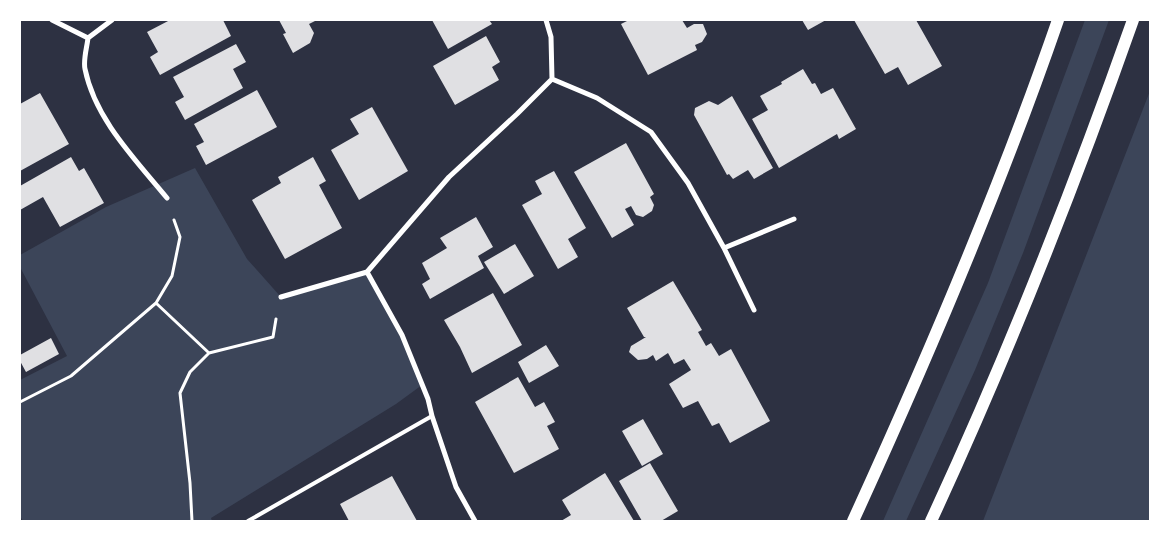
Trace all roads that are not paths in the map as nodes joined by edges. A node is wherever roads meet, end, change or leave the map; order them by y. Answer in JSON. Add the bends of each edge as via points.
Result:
{"nodes":[{"id":1,"x":52,"y":20,"type":"edge"},
{"id":2,"x":112,"y":20,"type":"edge"},
{"id":3,"x":546,"y":20,"type":"edge"},
{"id":4,"x":1058,"y":20,"type":"edge"},
{"id":5,"x":1133,"y":20,"type":"edge"},
{"id":6,"x":88,"y":38,"type":"junction"},
{"id":7,"x":552,"y":79,"type":"junction"},
{"id":8,"x":166,"y":198,"type":"road end"},
{"id":9,"x":794,"y":219,"type":"dead end"},
{"id":10,"x":724,"y":248,"type":"junction"},
{"id":11,"x":367,"y":272,"type":"junction"},
{"id":12,"x":280,"y":297,"type":"road end"},
{"id":13,"x":754,"y":310,"type":"dead end"},
{"id":14,"x":432,"y":416,"type":"junction"},
{"id":15,"x":248,"y":521,"type":"edge"},
{"id":16,"x":475,"y":521,"type":"edge"},
{"id":17,"x":853,"y":521,"type":"edge"},
{"id":18,"x":931,"y":521,"type":"edge"}],
"edges":[{"from":1,"to":6,"type":"street"},
{"from":2,"to":6,"type":"street"},
{"from":3,"to":7,"type":"street","via":[[551,37]]},
{"from":4,"to":17,"type":"main road","via":[[952,298]]},
{"from":5,"to":18,"type":"main road","via":[[1054,236],[997,375]]},
{"from":6,"to":8,"type":"street","via":[[84,67],[95,103]]},
{"from":7,"to":10,"type":"street","via":[[597,98],[651,132],[688,183]]},
{"from":7,"to":11,"type":"street","via":[[449,178]]},
{"from":9,"to":10,"type":"street"},
{"from":10,"to":13,"type":"street"},
{"from":11,"to":12,"type":"street"},
{"from":11,"to":14,"type":"street","via":[[402,336]]},
{"from":14,"to":15,"type":"lane"},
{"from":14,"to":16,"type":"street","via":[[456,487]]}]}
